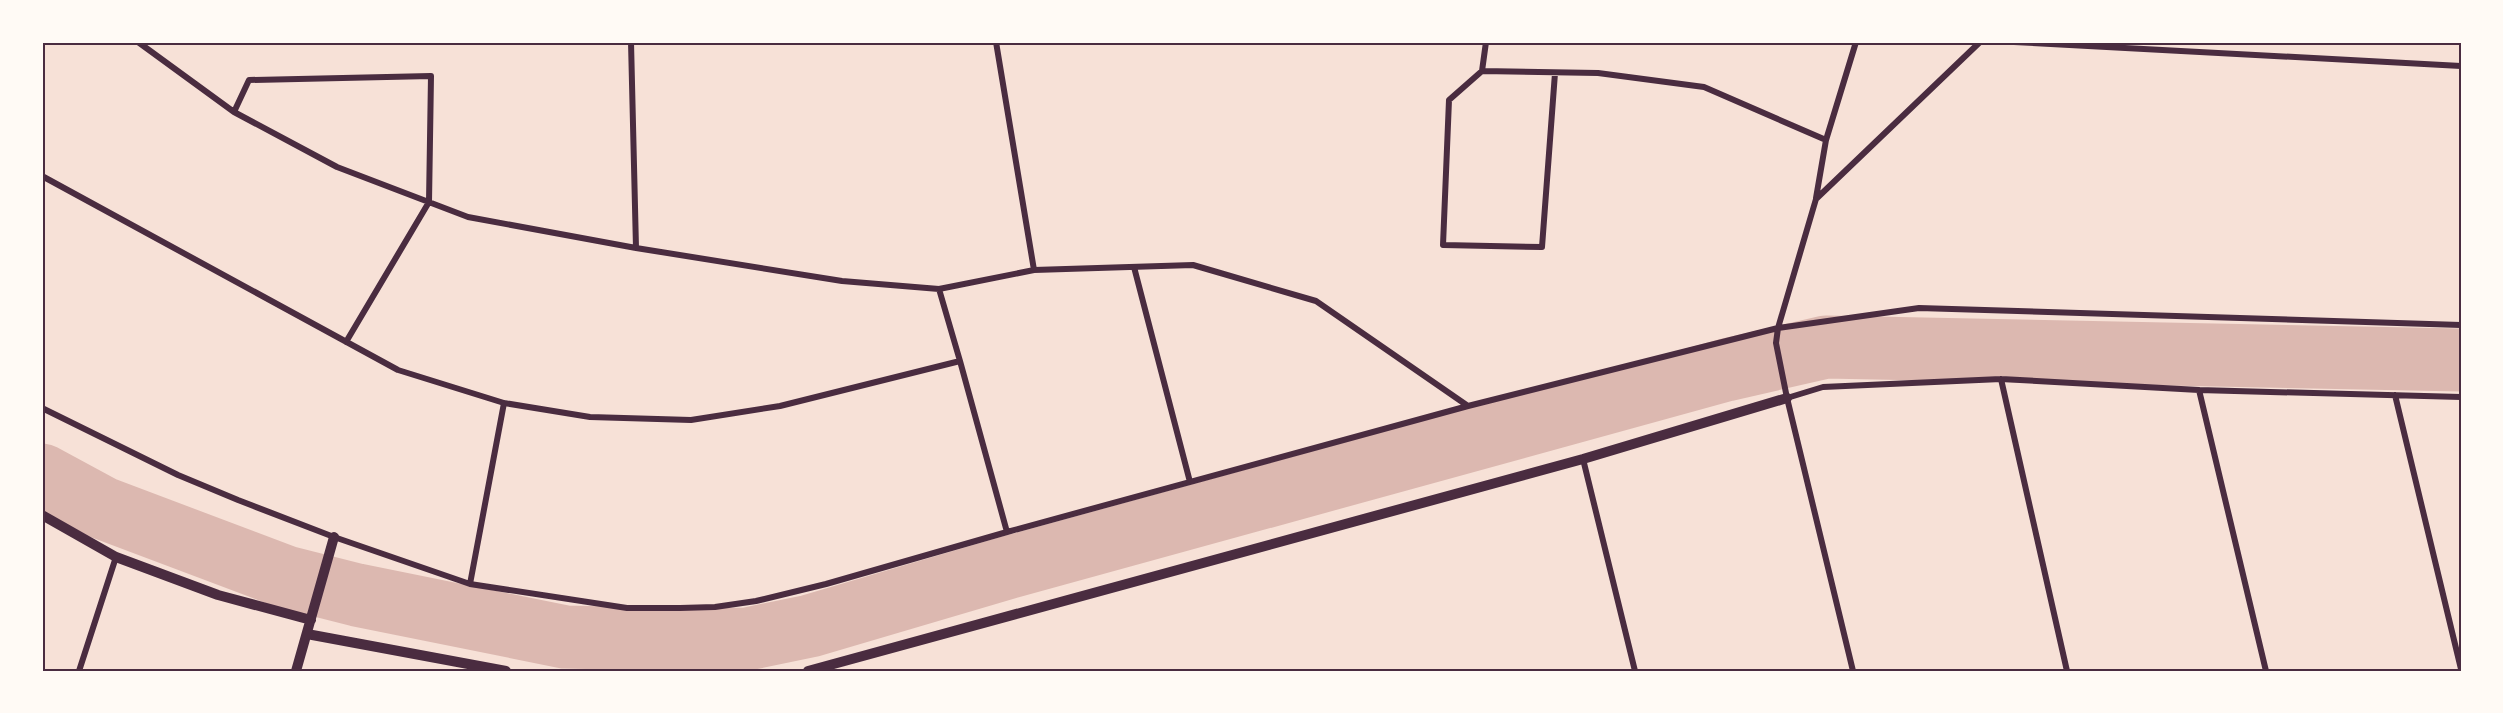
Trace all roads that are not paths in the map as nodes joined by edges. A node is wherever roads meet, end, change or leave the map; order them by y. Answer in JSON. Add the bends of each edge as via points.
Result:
{"nodes":[{"id":1,"x":138,"y":42,"type":"edge"},
{"id":2,"x":631,"y":42,"type":"edge"},
{"id":3,"x":996,"y":42,"type":"edge"},
{"id":4,"x":1486,"y":42,"type":"edge"},
{"id":5,"x":1856,"y":42,"type":"edge"},
{"id":6,"x":1980,"y":42,"type":"edge"},
{"id":7,"x":2014,"y":42,"type":"edge"},
{"id":8,"x":2461,"y":66,"type":"edge"},
{"id":9,"x":1482,"y":71,"type":"junction"},
{"id":10,"x":1555,"y":73,"type":"junction"},
{"id":11,"x":234,"y":111,"type":"junction"},
{"id":12,"x":1826,"y":141,"type":"junction"},
{"id":13,"x":42,"y":176,"type":"edge"},
{"id":14,"x":1816,"y":199,"type":"junction"},
{"id":15,"x":429,"y":202,"type":"junction"},
{"id":16,"x":636,"y":248,"type":"junction"},
{"id":17,"x":1134,"y":267,"type":"junction"},
{"id":18,"x":1034,"y":270,"type":"junction"},
{"id":19,"x":939,"y":290,"type":"junction"},
{"id":20,"x":2461,"y":325,"type":"edge"},
{"id":21,"x":1778,"y":328,"type":"junction"},
{"id":22,"x":346,"y":342,"type":"junction"},
{"id":23,"x":960,"y":361,"type":"junction"},
{"id":24,"x":2001,"y":379,"type":"junction"},
{"id":25,"x":2199,"y":390,"type":"junction"},
{"id":26,"x":2395,"y":395,"type":"junction"},
{"id":27,"x":2461,"y":397,"type":"edge"},
{"id":28,"x":1787,"y":398,"type":"junction"},
{"id":29,"x":504,"y":402,"type":"junction"},
{"id":30,"x":1468,"y":406,"type":"junction"},
{"id":31,"x":42,"y":408,"type":"edge"},
{"id":32,"x":1583,"y":459,"type":"junction"},
{"id":33,"x":1190,"y":482,"type":"junction"},
{"id":34,"x":42,"y":515,"type":"edge"},
{"id":35,"x":1007,"y":532,"type":"junction"},
{"id":36,"x":334,"y":537,"type":"junction"},
{"id":37,"x":116,"y":557,"type":"junction"},
{"id":38,"x":470,"y":584,"type":"junction"},
{"id":39,"x":311,"y":620,"type":"junction"},
{"id":40,"x":307,"y":634,"type":"junction"},
{"id":41,"x":828,"y":668,"type":"edge"},
{"id":42,"x":2461,"y":669,"type":"edge"},
{"id":43,"x":79,"y":671,"type":"edge"},
{"id":44,"x":296,"y":671,"type":"edge"},
{"id":45,"x":506,"y":671,"type":"edge"},
{"id":46,"x":808,"y":671,"type":"edge"},
{"id":47,"x":1635,"y":671,"type":"edge"},
{"id":48,"x":1853,"y":671,"type":"edge"},
{"id":49,"x":2067,"y":671,"type":"edge"},
{"id":50,"x":2266,"y":671,"type":"edge"}],
"edges":[{"from":1,"to":11,"type":"street"},
{"from":2,"to":16,"type":"street"},
{"from":3,"to":18,"type":"street"},
{"from":4,"to":9,"type":"street"},
{"from":5,"to":12,"type":"street"},
{"from":6,"to":14,"type":"street"},
{"from":7,"to":8,"type":"street"},
{"from":9,"to":10,"type":"street"},
{"from":9,"to":10,"type":"street","via":[[1449,100],[1443,245],[1542,247]]},
{"from":10,"to":12,"type":"street","via":[[1598,73],[1704,87]]},
{"from":11,"to":15,"type":"street","via":[[337,167]]},
{"from":11,"to":15,"type":"street","via":[[249,80],[431,76]]},
{"from":12,"to":14,"type":"street"},
{"from":13,"to":22,"type":"street"},
{"from":14,"to":21,"type":"street"},
{"from":15,"to":16,"type":"street","via":[[468,217]]},
{"from":15,"to":22,"type":"street"},
{"from":16,"to":19,"type":"street","via":[[842,281]]},
{"from":17,"to":18,"type":"street"},
{"from":17,"to":30,"type":"street","via":[[1193,265],[1316,302]]},
{"from":17,"to":33,"type":"street"},
{"from":18,"to":19,"type":"street"},
{"from":19,"to":23,"type":"street"},
{"from":20,"to":21,"type":"street","via":[[1919,308]]},
{"from":21,"to":28,"type":"street","via":[[1776,343]]},
{"from":21,"to":30,"type":"street"},
{"from":22,"to":29,"type":"street","via":[[398,370]]},
{"from":23,"to":29,"type":"street","via":[[780,406],[691,420],[590,417]]},
{"from":23,"to":35,"type":"street"},
{"from":24,"to":25,"type":"street"},
{"from":24,"to":28,"type":"street","via":[[1823,387]]},
{"from":24,"to":49,"type":"street"},
{"from":25,"to":26,"type":"street"},
{"from":25,"to":50,"type":"street"},
{"from":26,"to":27,"type":"street"},
{"from":26,"to":42,"type":"street"},
{"from":28,"to":32,"type":"street"},
{"from":28,"to":48,"type":"street"},
{"from":29,"to":38,"type":"street"},
{"from":30,"to":33,"type":"street"},
{"from":31,"to":36,"type":"street","via":[[178,474]]},
{"from":32,"to":41,"type":"street"},
{"from":32,"to":47,"type":"street"},
{"from":33,"to":35,"type":"street"},
{"from":34,"to":37,"type":"street"},
{"from":35,"to":38,"type":"street","via":[[826,584],[715,607],[627,608]]},
{"from":36,"to":38,"type":"street"},
{"from":36,"to":39,"type":"street"},
{"from":37,"to":39,"type":"street","via":[[218,595]]},
{"from":37,"to":43,"type":"street"},
{"from":39,"to":40,"type":"street"},
{"from":40,"to":44,"type":"street"},
{"from":40,"to":45,"type":"street"},
{"from":41,"to":46,"type":"street"}]}
